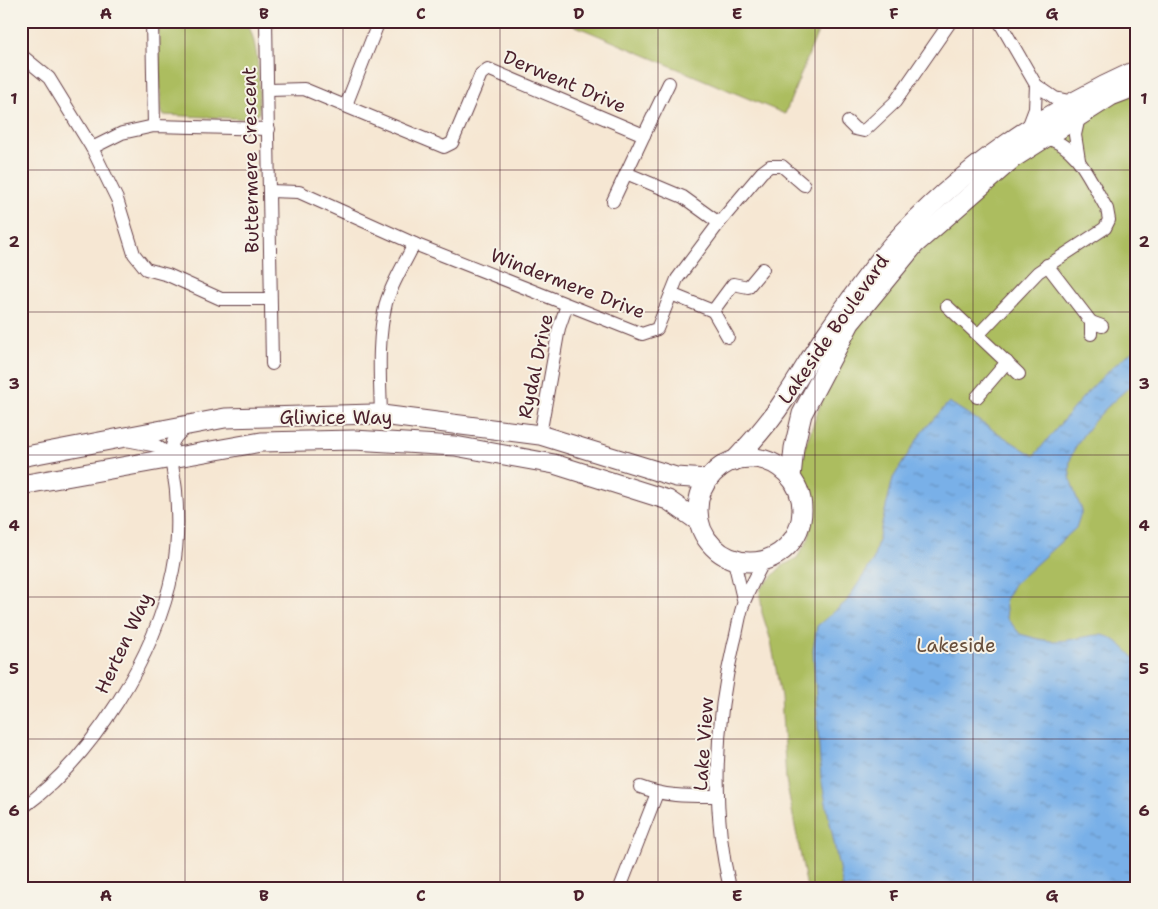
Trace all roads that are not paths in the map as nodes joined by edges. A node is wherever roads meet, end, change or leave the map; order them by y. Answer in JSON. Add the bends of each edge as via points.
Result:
{"nodes":[{"id":1,"x":152,"y":21,"type":"edge"},
{"id":2,"x":266,"y":21,"type":"edge"},
{"id":3,"x":379,"y":21,"type":"edge"},
{"id":4,"x":951,"y":21,"type":"edge"},
{"id":5,"x":999,"y":21,"type":"edge"},
{"id":6,"x":21,"y":55,"type":"edge"},
{"id":7,"x":1137,"y":70,"type":"edge"},
{"id":8,"x":669,"y":83,"type":"dead end"},
{"id":9,"x":1036,"y":85,"type":"junction"},
{"id":10,"x":1137,"y":86,"type":"edge"},
{"id":11,"x":269,"y":90,"type":"junction"},
{"id":12,"x":346,"y":105,"type":"junction"},
{"id":13,"x":1076,"y":109,"type":"junction"},
{"id":14,"x":848,"y":122,"type":"dead end"},
{"id":15,"x":154,"y":126,"type":"junction"},
{"id":16,"x":269,"y":129,"type":"junction"},
{"id":17,"x":1027,"y":130,"type":"junction"},
{"id":18,"x":644,"y":135,"type":"junction"},
{"id":19,"x":1045,"y":138,"type":"junction"},
{"id":20,"x":92,"y":148,"type":"junction"},
{"id":21,"x":1080,"y":163,"type":"junction"},
{"id":22,"x":626,"y":173,"type":"junction"},
{"id":23,"x":804,"y":185,"type":"dead end"},
{"id":24,"x":269,"y":191,"type":"junction"},
{"id":25,"x":613,"y":201,"type":"dead end"},
{"id":26,"x":719,"y":223,"type":"junction"},
{"id":27,"x":414,"y":244,"type":"junction"},
{"id":28,"x":1048,"y":265,"type":"junction"},
{"id":29,"x":763,"y":269,"type":"dead end"},
{"id":30,"x":671,"y":294,"type":"junction"},
{"id":31,"x":270,"y":299,"type":"junction"},
{"id":32,"x":567,"y":305,"type":"junction"},
{"id":33,"x":947,"y":306,"type":"dead end"},
{"id":34,"x":713,"y":311,"type":"junction"},
{"id":35,"x":1094,"y":328,"type":"dead end"},
{"id":36,"x":978,"y":335,"type":"junction"},
{"id":37,"x":728,"y":336,"type":"dead end"},
{"id":38,"x":1007,"y":362,"type":"junction"},
{"id":39,"x":272,"y":364,"type":"dead end"},
{"id":40,"x":1019,"y":374,"type":"dead end"},
{"id":41,"x":977,"y":397,"type":"dead end"},
{"id":42,"x":380,"y":415,"type":"junction"},
{"id":43,"x":195,"y":423,"type":"junction"},
{"id":44,"x":540,"y":436,"type":"junction"},
{"id":45,"x":113,"y":438,"type":"junction"},
{"id":46,"x":21,"y":457,"type":"edge"},
{"id":47,"x":172,"y":457,"type":"junction"},
{"id":48,"x":734,"y":461,"type":"junction"},
{"id":49,"x":791,"y":477,"type":"junction"},
{"id":50,"x":708,"y":479,"type":"junction"},
{"id":51,"x":21,"y":485,"type":"edge"},
{"id":52,"x":698,"y":521,"type":"junction"},
{"id":53,"x":734,"y":561,"type":"junction"},
{"id":54,"x":764,"y":561,"type":"junction"},
{"id":55,"x":744,"y":603,"type":"junction"},
{"id":56,"x":640,"y":787,"type":"dead end"},
{"id":57,"x":657,"y":794,"type":"junction"},
{"id":58,"x":718,"y":796,"type":"junction"},
{"id":59,"x":21,"y":809,"type":"edge"},
{"id":60,"x":620,"y":888,"type":"edge"},
{"id":61,"x":730,"y":888,"type":"edge"}],
"edges":[{"from":1,"to":15,"type":"street"},
{"from":2,"to":11,"type":"street","name":"Buttermere Crescent"},
{"from":3,"to":12,"type":"street"},
{"from":4,"to":14,"type":"street","via":[[895,102],[864,131],[855,129]]},
{"from":5,"to":9,"type":"street"},
{"from":6,"to":20,"type":"street","via":[[49,78]]},
{"from":7,"to":13,"type":"street","name":"Lakeside Boulevard"},
{"from":8,"to":18,"type":"street"},
{"from":9,"to":13,"type":"street"},
{"from":9,"to":17,"type":"street","via":[[1035,109]]},
{"from":10,"to":13,"type":"street","name":"Lakeside Boulevard"},
{"from":11,"to":12,"type":"street","name":"Derwent Drive","via":[[304,89]]},
{"from":11,"to":16,"type":"street","name":"Buttermere Crescent"},
{"from":12,"to":18,"type":"street","name":"Derwent Drive","via":[[444,147],[452,143],[481,74],[488,69]]},
{"from":13,"to":17,"type":"street","name":"Lakeside Boulevard"},
{"from":13,"to":19,"type":"street","name":"Lakeside Boulevard"},
{"from":13,"to":21,"type":"street","via":[[1075,138]]},
{"from":15,"to":16,"type":"street"},
{"from":15,"to":20,"type":"street","via":[[122,133]]},
{"from":16,"to":24,"type":"street","name":"Buttermere Crescent"},
{"from":17,"to":48,"type":"street","name":"Lakeside Boulevard","via":[[929,208],[892,246],[828,330],[784,401]]},
{"from":18,"to":22,"type":"street"},
{"from":19,"to":21,"type":"street","via":[[1061,142]]},
{"from":19,"to":49,"type":"street","name":"Lakeside Boulevard","via":[[1012,159],[915,244],[850,323],[802,414]]},
{"from":20,"to":31,"type":"street","via":[[117,199],[134,254],[146,269],[168,275],[221,299]]},
{"from":21,"to":28,"type":"street","via":[[1107,209],[1108,220],[1105,228]]},
{"from":22,"to":25,"type":"street"},
{"from":22,"to":26,"type":"street","via":[[683,197]]},
{"from":23,"to":26,"type":"street","name":"Windermere Drive","via":[[782,166],[770,166]]},
{"from":24,"to":27,"type":"street","name":"Windermere Drive","via":[[299,192]]},
{"from":24,"to":31,"type":"street","name":"Buttermere Crescent"},
{"from":26,"to":30,"type":"street","name":"Windermere Drive","via":[[677,280]]},
{"from":27,"to":32,"type":"street","name":"Windermere Drive"},
{"from":27,"to":42,"type":"street","via":[[387,301],[380,346]]},
{"from":28,"to":35,"type":"street"},
{"from":28,"to":36,"type":"street"},
{"from":29,"to":34,"type":"street","via":[[748,287],[733,284]]},
{"from":30,"to":32,"type":"street","name":"Windermere Drive","via":[[657,329],[642,334]]},
{"from":30,"to":34,"type":"street"},
{"from":31,"to":39,"type":"street","name":"Buttermere Crescent"},
{"from":32,"to":44,"type":"street","name":"Rydal Drive","via":[[559,328]]},
{"from":33,"to":36,"type":"street"},
{"from":34,"to":37,"type":"street"},
{"from":36,"to":38,"type":"street"},
{"from":38,"to":40,"type":"street"},
{"from":38,"to":41,"type":"street"},
{"from":42,"to":43,"type":"street","name":"Gliwice Way","via":[[226,418]]},
{"from":42,"to":44,"type":"street","name":"Gliwice Way"},
{"from":43,"to":45,"type":"street","name":"Gliwice Way"},
{"from":43,"to":47,"type":"street","name":"Herten Way","via":[[173,442]]},
{"from":44,"to":50,"type":"street","name":"Gliwice Way","via":[[676,477]]},
{"from":45,"to":46,"type":"street","name":"Gliwice Way"},
{"from":45,"to":47,"type":"street","via":[[157,446]]},
{"from":47,"to":51,"type":"street","name":"Gliwice Way"},
{"from":47,"to":52,"type":"street","name":"Gliwice Way","via":[[261,442],[354,440],[455,446],[554,464],[668,500]]},
{"from":47,"to":59,"type":"street","name":"Herten Way","via":[[176,493],[173,570],[161,611],[108,719],[72,765]]},
{"from":48,"to":49,"type":"street","via":[[758,458],[775,464]]},
{"from":48,"to":50,"type":"street","via":[[721,466]]},
{"from":49,"to":54,"type":"street","via":[[800,493],[802,517],[797,534],[784,550]]},
{"from":50,"to":52,"type":"street","via":[[698,502]]},
{"from":52,"to":53,"type":"street","via":[[705,538],[716,551]]},
{"from":53,"to":54,"type":"street"},
{"from":53,"to":55,"type":"street","name":"Lake View"},
{"from":54,"to":55,"type":"street","name":"Lake View"},
{"from":55,"to":58,"type":"street","name":"Lake View","via":[[727,675],[719,745]]},
{"from":56,"to":57,"type":"street"},
{"from":57,"to":58,"type":"street"},
{"from":57,"to":60,"type":"street"},
{"from":58,"to":61,"type":"street","name":"Lake View","via":[[724,865]]}]}
